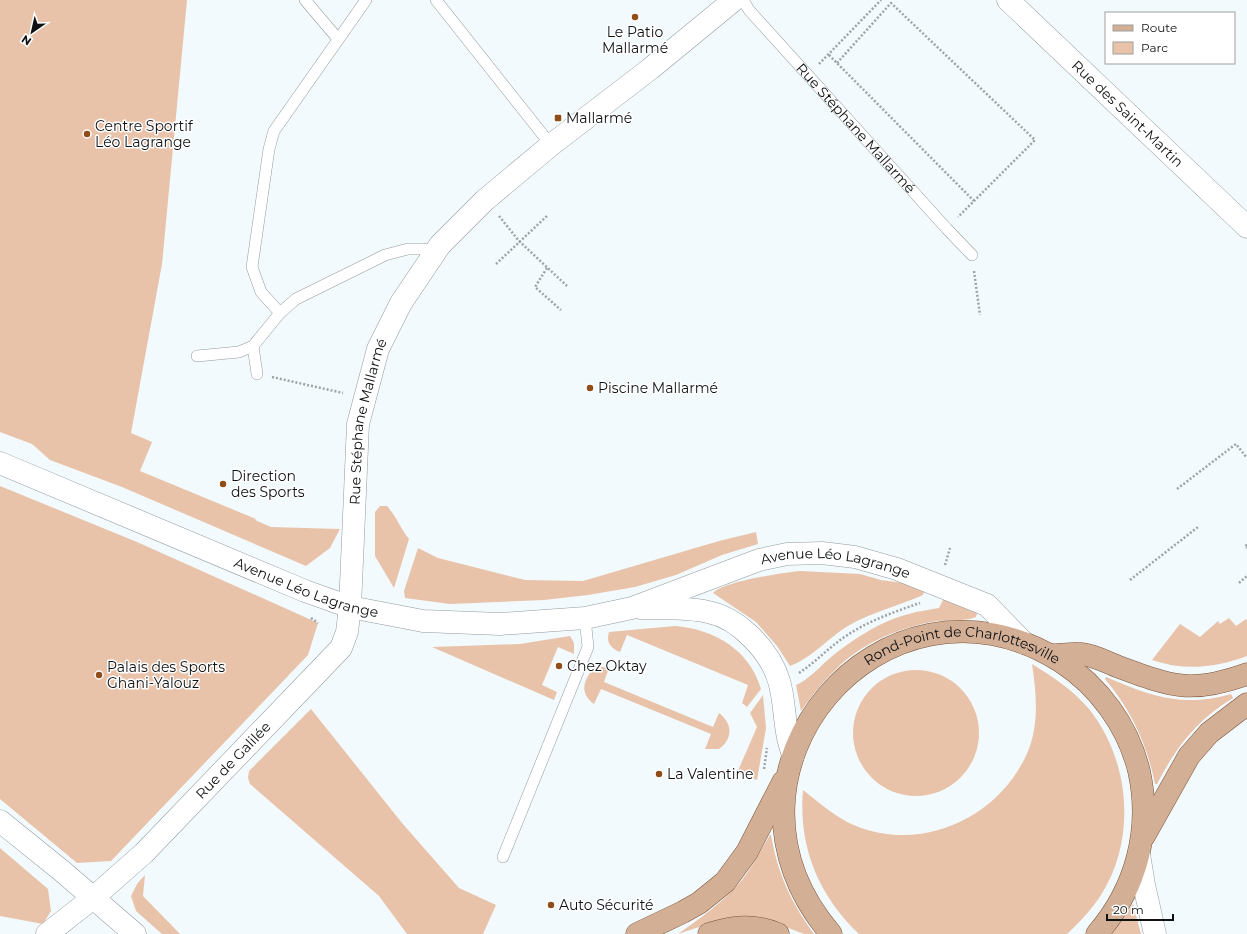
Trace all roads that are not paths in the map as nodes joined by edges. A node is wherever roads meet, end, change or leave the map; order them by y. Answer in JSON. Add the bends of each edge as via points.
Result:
{"nodes":[{"id":1,"x":305,"y":0,"type":"edge"},
{"id":2,"x":366,"y":0,"type":"edge"},
{"id":3,"x":436,"y":0,"type":"edge"},
{"id":4,"x":734,"y":0,"type":"edge"},
{"id":5,"x":743,"y":0,"type":"edge"},
{"id":6,"x":1008,"y":0,"type":"edge"},
{"id":7,"x":338,"y":39,"type":"junction"},
{"id":8,"x":551,"y":145,"type":"junction"},
{"id":9,"x":1247,"y":226,"type":"edge"},
{"id":10,"x":435,"y":251,"type":"junction"},
{"id":11,"x":972,"y":255,"type":"dead end"},
{"id":12,"x":280,"y":313,"type":"junction"},
{"id":13,"x":253,"y":346,"type":"junction"},
{"id":14,"x":197,"y":356,"type":"dead end"},
{"id":15,"x":257,"y":374,"type":"road end"},
{"id":16,"x":0,"y":463,"type":"edge"},
{"id":17,"x":350,"y":607,"type":"junction"},
{"id":18,"x":632,"y":608,"type":"junction"},
{"id":19,"x":585,"y":618,"type":"junction"},
{"id":20,"x":1024,"y":643,"type":"junction"},
{"id":21,"x":1051,"y":656,"type":"junction"},
{"id":22,"x":1247,"y":674,"type":"edge"},
{"id":23,"x":1247,"y":704,"type":"edge"},
{"id":24,"x":790,"y":764,"type":"junction"},
{"id":25,"x":0,"y":821,"type":"edge"},
{"id":26,"x":1140,"y":847,"type":"junction"},
{"id":27,"x":504,"y":857,"type":"dead end"},
{"id":28,"x":93,"y":898,"type":"junction"},
{"id":29,"x":47,"y":934,"type":"edge"},
{"id":30,"x":135,"y":934,"type":"edge"},
{"id":31,"x":637,"y":934,"type":"edge"},
{"id":32,"x":709,"y":934,"type":"edge"},
{"id":33,"x":778,"y":934,"type":"edge"},
{"id":34,"x":832,"y":934,"type":"edge"},
{"id":35,"x":1097,"y":934,"type":"edge"},
{"id":36,"x":1155,"y":934,"type":"edge"}],
"edges":[{"from":1,"to":7,"type":"lane"},
{"from":2,"to":7,"type":"lane"},
{"from":3,"to":8,"type":"lane"},
{"from":4,"to":8,"type":"street","name":"Rue Stéphane Mallarmé","via":[[635,81]]},
{"from":5,"to":11,"type":"lane","name":"Rue Stéphane Mallarmé","via":[[807,75]]},
{"from":6,"to":9,"type":"street","name":"Rue des Saint-Martin"},
{"from":7,"to":12,"type":"lane","via":[[274,131],[269,149],[252,267],[260,292]]},
{"from":8,"to":10,"type":"street","name":"Rue Stéphane Mallarmé","via":[[485,200]]},
{"from":10,"to":12,"type":"lane","via":[[422,248],[404,249],[386,255],[296,298]]},
{"from":10,"to":17,"type":"street","name":"Rue Stéphane Mallarmé","via":[[401,303],[378,349],[358,424]]},
{"from":12,"to":13,"type":"lane"},
{"from":13,"to":14,"type":"lane","via":[[238,352]]},
{"from":13,"to":15,"type":"lane"},
{"from":16,"to":17,"type":"street","name":"Avenue Léo Lagrange","via":[[305,591]]},
{"from":17,"to":19,"type":"street","name":"Avenue Léo Lagrange","via":[[423,621],[500,624]]},
{"from":17,"to":28,"type":"street","name":"Rue de Galilée","via":[[347,632],[341,648],[328,663],[144,854]]},
{"from":18,"to":19,"type":"street","name":"Avenue Léo Lagrange"},
{"from":18,"to":20,"type":"street","name":"Avenue Léo Lagrange","via":[[759,560],[788,554],[822,553],[855,556],[897,569],[987,605]]},
{"from":18,"to":24,"type":"street","name":"Avenue Léo Lagrange","via":[[709,612],[723,617],[752,638],[769,658],[779,680],[785,709]]},
{"from":19,"to":27,"type":"lane","via":[[588,647]]},
{"from":20,"to":21,"type":"main road","name":"Rond-Point de Charlottesville"},
{"from":20,"to":24,"type":"main road","name":"Rond-Point de Charlottesville","via":[[978,633],[954,633],[914,640],[885,651],[864,662],[828,694],[813,713]]},
{"from":21,"to":22,"type":"main road","via":[[1083,654],[1159,682],[1180,686],[1201,687]]},
{"from":21,"to":26,"type":"main road","name":"Rond-Point de Charlottesville","via":[[1073,670],[1098,692],[1127,737],[1141,781],[1144,821]]},
{"from":23,"to":26,"type":"main road","via":[[1209,733],[1189,756]]},
{"from":24,"to":31,"type":"main road","via":[[747,852],[725,882],[700,903]]},
{"from":24,"to":34,"type":"main road","name":"Rond-Point de Charlottesville","via":[[784,817],[790,862],[808,903]]},
{"from":25,"to":28,"type":"street"},
{"from":26,"to":35,"type":"main road","name":"Rond-Point de Charlottesville","via":[[1126,891]]},
{"from":26,"to":36,"type":"street","via":[[1144,885]]},
{"from":28,"to":29,"type":"street","name":"Rue de Galilée"},
{"from":28,"to":30,"type":"street"},
{"from":32,"to":33,"type":"main road","via":[[745,926],[765,928]]}]}
